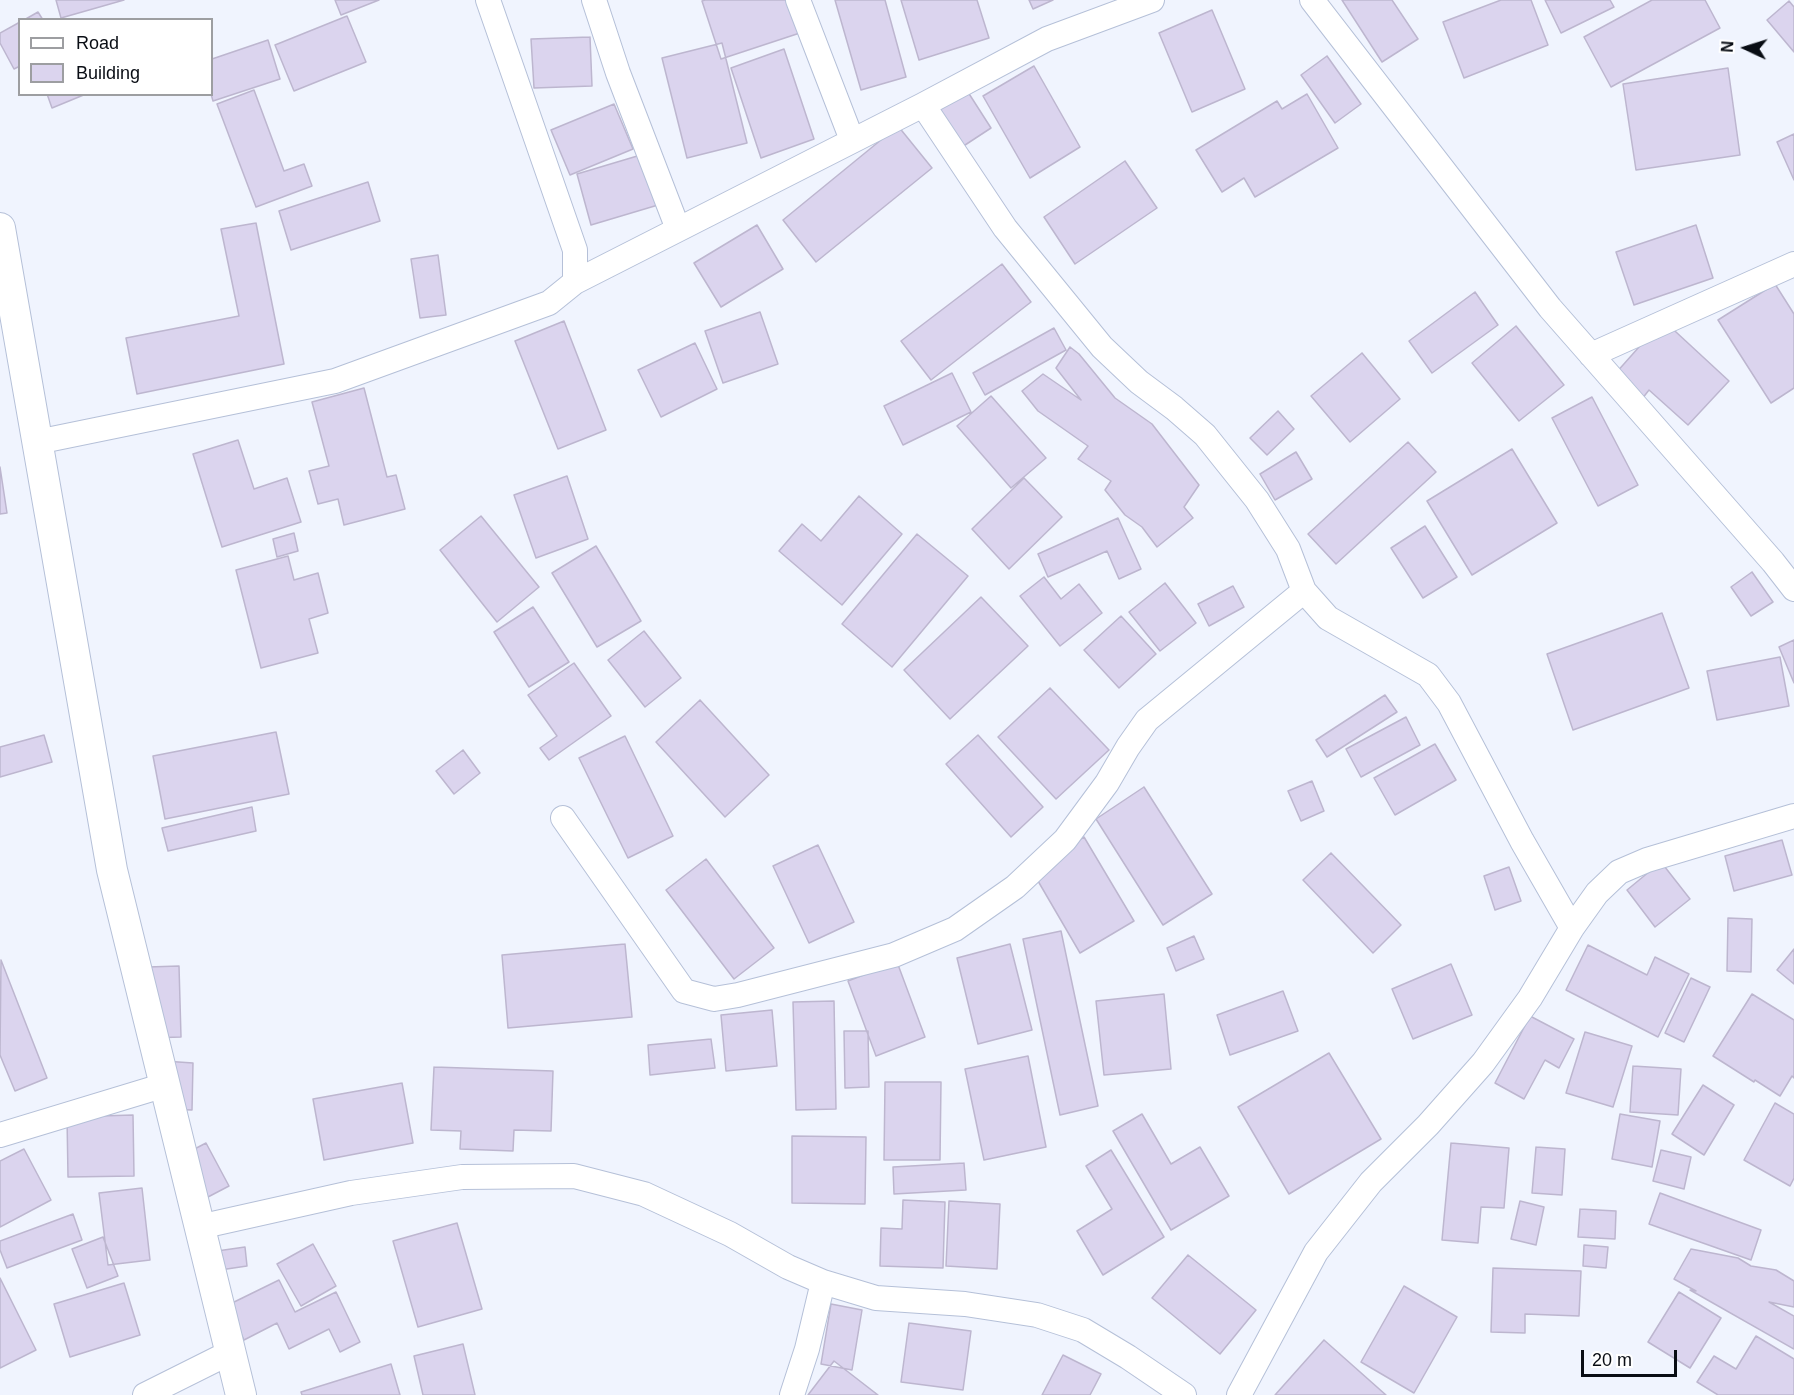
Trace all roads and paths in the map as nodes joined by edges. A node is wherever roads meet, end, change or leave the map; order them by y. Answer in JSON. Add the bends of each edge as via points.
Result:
{"nodes":[{"id":1,"x":489,"y":0,"type":"edge"},
{"id":2,"x":594,"y":0,"type":"edge"},
{"id":3,"x":798,"y":0,"type":"edge"},
{"id":4,"x":1152,"y":0,"type":"edge"},
{"id":5,"x":1312,"y":0,"type":"edge"},
{"id":6,"x":923,"y":105,"type":"junction"},
{"id":7,"x":852,"y":140,"type":"junction"},
{"id":8,"x":0,"y":228,"type":"edge"},
{"id":9,"x":678,"y":229,"type":"junction"},
{"id":10,"x":1794,"y":264,"type":"edge"},
{"id":11,"x":575,"y":282,"type":"junction"},
{"id":12,"x":1591,"y":355,"type":"junction"},
{"id":13,"x":37,"y":442,"type":"junction"},
{"id":14,"x":1794,"y":589,"type":"edge"},
{"id":15,"x":1304,"y":591,"type":"junction"},
{"id":16,"x":1794,"y":816,"type":"edge"},
{"id":17,"x":563,"y":818,"type":"dead end"},
{"id":18,"x":1572,"y":928,"type":"junction"},
{"id":19,"x":165,"y":1085,"type":"junction"},
{"id":20,"x":1,"y":1131,"type":"edge"},
{"id":21,"x":200,"y":1227,"type":"junction"},
{"id":22,"x":823,"y":1282,"type":"junction"},
{"id":23,"x":231,"y":1352,"type":"junction"},
{"id":24,"x":145,"y":1395,"type":"edge"},
{"id":25,"x":241,"y":1395,"type":"edge"},
{"id":26,"x":792,"y":1395,"type":"edge"},
{"id":27,"x":1184,"y":1395,"type":"edge"},
{"id":28,"x":1239,"y":1395,"type":"edge"}],
"edges":[{"from":1,"to":11,"type":"street","via":[[575,250]]},
{"from":2,"to":9,"type":"street"},
{"from":3,"to":7,"type":"street"},
{"from":4,"to":6,"type":"street","via":[[1047,39]]},
{"from":5,"to":12,"type":"street","via":[[1550,308]]},
{"from":6,"to":7,"type":"street"},
{"from":6,"to":15,"type":"street","via":[[1005,228],[1102,347],[1205,435],[1257,500],[1288,549]]},
{"from":7,"to":9,"type":"street"},
{"from":8,"to":13,"type":"street"},
{"from":9,"to":11,"type":"street"},
{"from":10,"to":12,"type":"street"},
{"from":11,"to":13,"type":"street","via":[[549,303],[335,381]]},
{"from":12,"to":14,"type":"street"},
{"from":13,"to":19,"type":"street","via":[[111,870]]},
{"from":15,"to":17,"type":"street","via":[[1147,720],[1065,840],[1015,887],[956,929],[894,956],[738,995],[714,999],[684,991]]},
{"from":15,"to":18,"type":"street","via":[[1328,618],[1428,675],[1449,702]]},
{"from":16,"to":18,"type":"street","via":[[1619,872]]},
{"from":18,"to":28,"type":"street","via":[[1530,998],[1483,1063],[1371,1182],[1316,1252]]},
{"from":19,"to":20,"type":"street"},
{"from":19,"to":21,"type":"street"},
{"from":21,"to":22,"type":"street","via":[[351,1193],[462,1177],[574,1176],[644,1194]]},
{"from":21,"to":23,"type":"street"},
{"from":22,"to":26,"type":"street"},
{"from":22,"to":27,"type":"street","via":[[876,1298],[965,1304],[1037,1315],[1083,1330]]},
{"from":23,"to":24,"type":"street"},
{"from":23,"to":25,"type":"street"}]}
